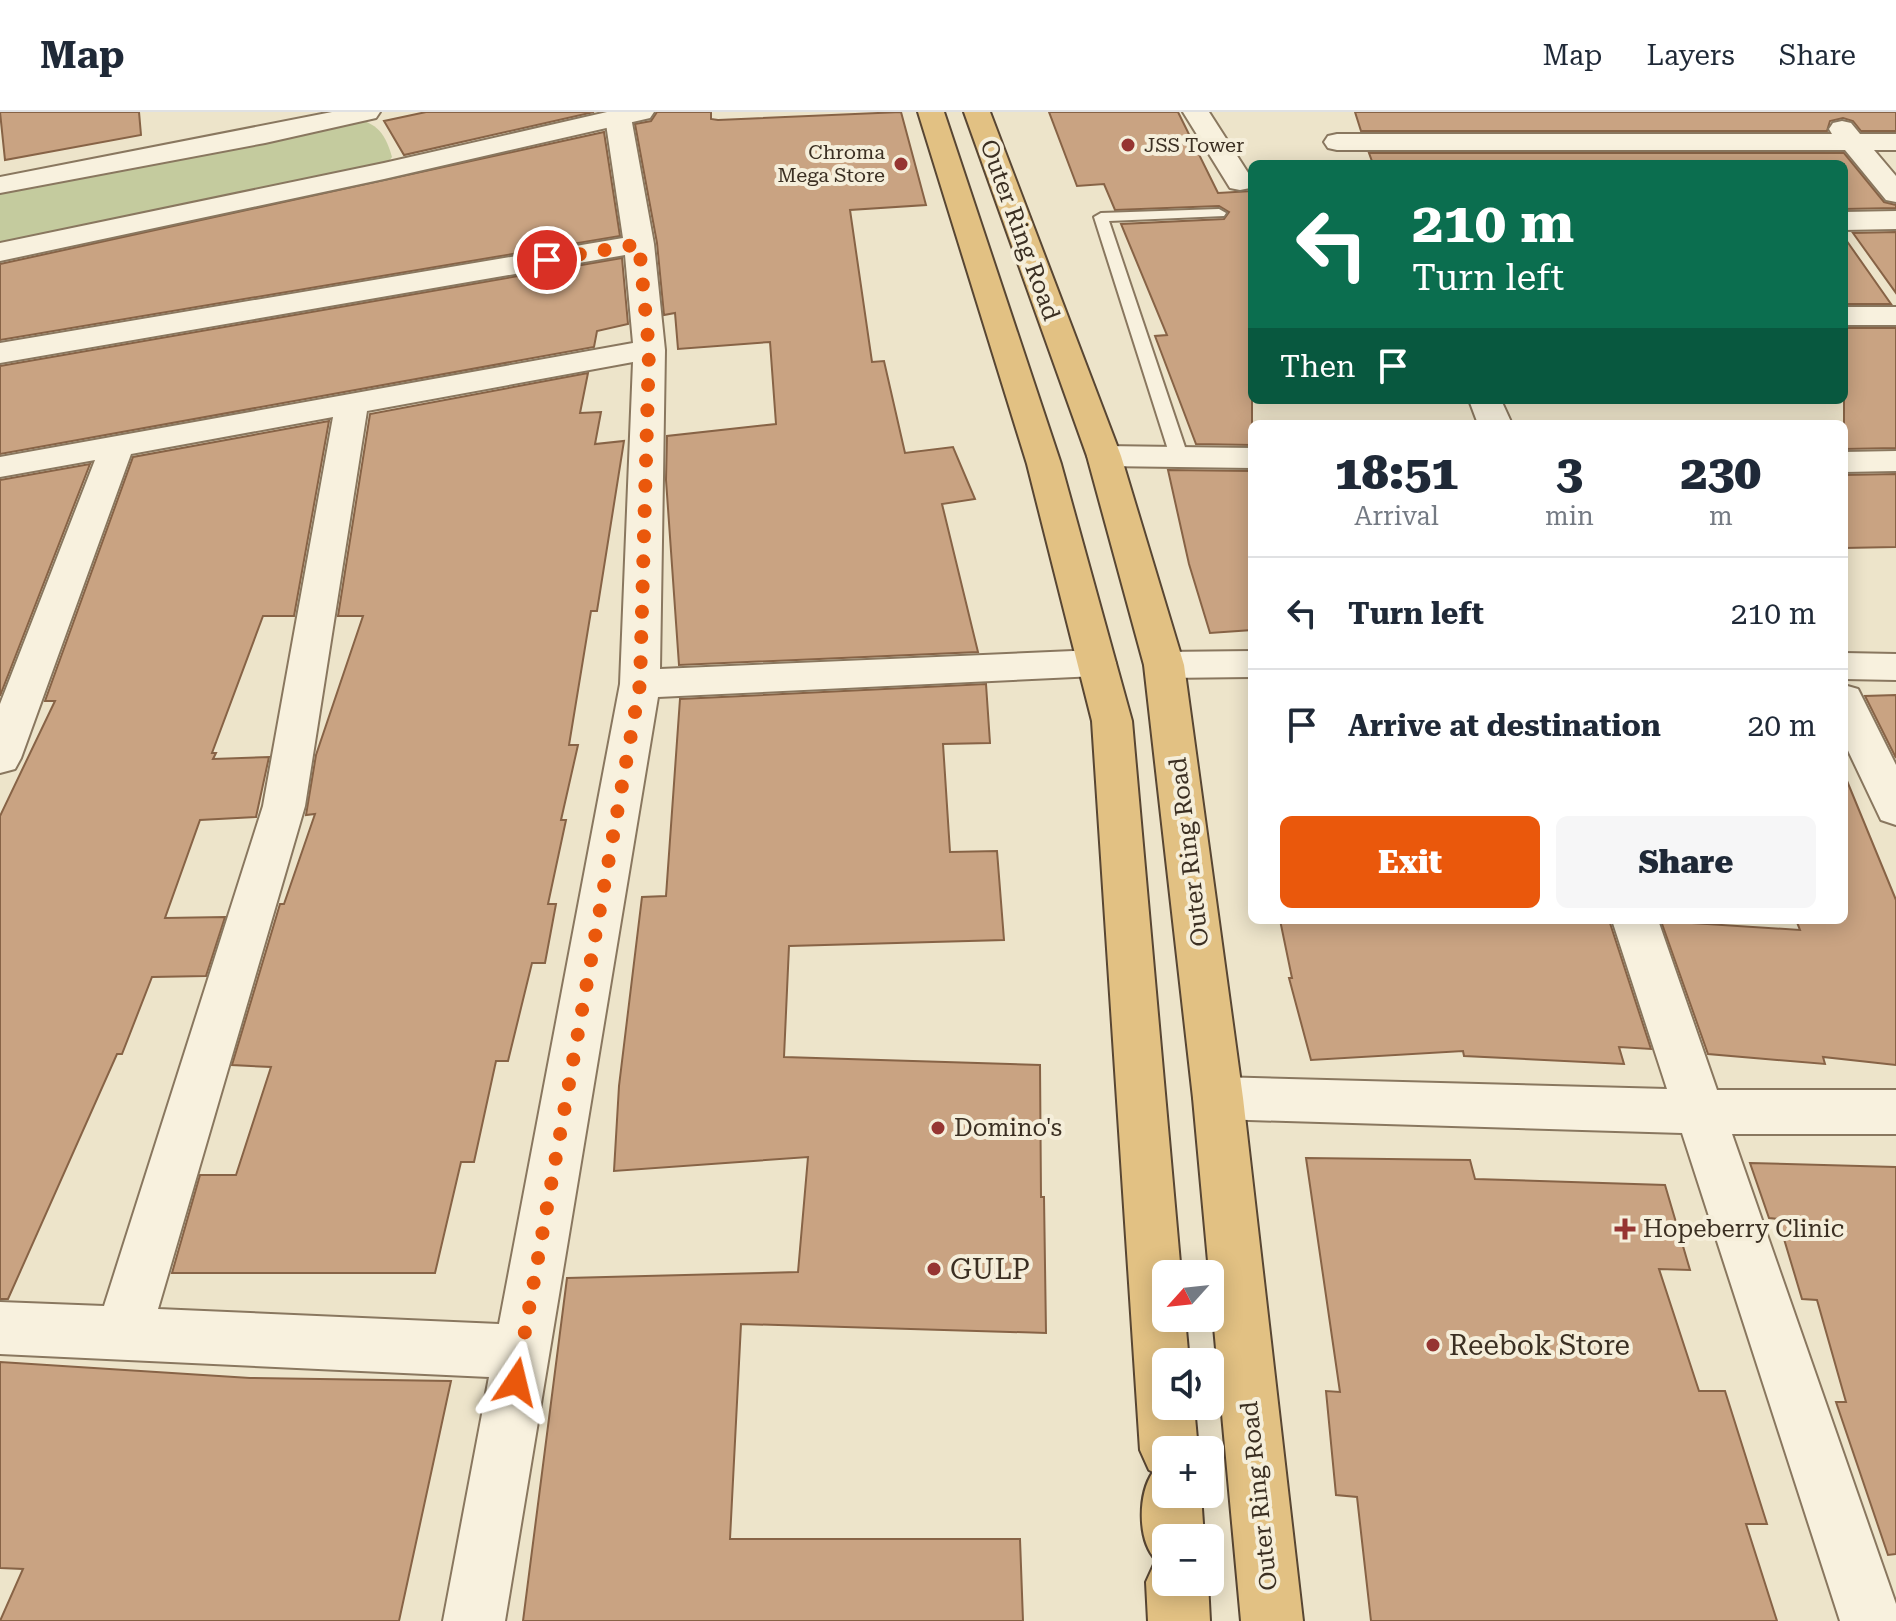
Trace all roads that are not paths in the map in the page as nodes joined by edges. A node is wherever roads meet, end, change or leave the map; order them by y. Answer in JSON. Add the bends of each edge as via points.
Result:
{"nodes":[{"id":1,"x":931,"y":112,"type":"edge"},
{"id":2,"x":977,"y":112,"type":"edge"},
{"id":3,"x":1196,"y":112,"type":"edge"},
{"id":4,"x":1827,"y":112,"type":"edge"},
{"id":5,"x":359,"y":114,"type":"edge"},
{"id":6,"x":629,"y":114,"type":"edge"},
{"id":7,"x":1896,"y":142,"type":"edge"},
{"id":8,"x":1337,"y":143,"type":"edge"},
{"id":9,"x":1853,"y":143,"type":"junction"},
{"id":10,"x":384,"y":171,"type":"junction"},
{"id":11,"x":1240,"y":182,"type":"dead end"},
{"id":12,"x":0,"y":185,"type":"edge"},
{"id":13,"x":1896,"y":194,"type":"edge"},
{"id":14,"x":1219,"y":213,"type":"dead end"},
{"id":15,"x":1896,"y":220,"type":"edge"},
{"id":16,"x":1848,"y":221,"type":"edge"},
{"id":17,"x":639,"y":244,"type":"junction"},
{"id":18,"x":0,"y":252,"type":"edge"},
{"id":19,"x":1848,"y":316,"type":"edge"},
{"id":20,"x":1896,"y":316,"type":"edge"},
{"id":21,"x":649,"y":350,"type":"junction"},
{"id":22,"x":0,"y":353,"type":"edge"},
{"id":23,"x":352,"y":404,"type":"junction"},
{"id":24,"x":117,"y":446,"type":"junction"},
{"id":25,"x":1104,"y":456,"type":"junction"},
{"id":26,"x":1179,"y":456,"type":"junction"},
{"id":27,"x":1248,"y":458,"type":"edge"},
{"id":28,"x":1896,"y":461,"type":"edge"},
{"id":29,"x":1848,"y":462,"type":"edge"},
{"id":30,"x":0,"y":467,"type":"edge"},
{"id":31,"x":1096,"y":663,"type":"junction"},
{"id":32,"x":1248,"y":664,"type":"edge"},
{"id":33,"x":1164,"y":665,"type":"junction"},
{"id":34,"x":1848,"y":666,"type":"edge"},
{"id":35,"x":1896,"y":667,"type":"edge"},
{"id":36,"x":640,"y":684,"type":"junction"},
{"id":37,"x":1848,"y":707,"type":"edge"},
{"id":38,"x":0,"y":758,"type":"edge"},
{"id":39,"x":1896,"y":809,"type":"edge"},
{"id":40,"x":1636,"y":924,"type":"edge"},
{"id":41,"x":1218,"y":1098,"type":"junction"},
{"id":42,"x":1699,"y":1112,"type":"junction"},
{"id":43,"x":1896,"y":1112,"type":"edge"},
{"id":44,"x":0,"y":1328,"type":"edge"},
{"id":45,"x":123,"y":1334,"type":"junction"},
{"id":46,"x":522,"y":1352,"type":"junction"},
{"id":47,"x":1168,"y":1436,"type":"edge"},
{"id":48,"x":1178,"y":1596,"type":"edge"},
{"id":49,"x":474,"y":1621,"type":"edge"},
{"id":50,"x":1179,"y":1621,"type":"edge"},
{"id":51,"x":1272,"y":1621,"type":"edge"},
{"id":52,"x":1871,"y":1621,"type":"edge"}],
"edges":[{"from":1,"to":31,"type":"highway","name":"Outer Ring Road","via":[[1044,464]]},
{"from":2,"to":25,"type":"highway","name":"Outer Ring Road"},
{"from":3,"to":11,"type":"street"},
{"from":4,"to":9,"type":"street"},
{"from":5,"to":10,"type":"street"},
{"from":5,"to":12,"type":"street"},
{"from":6,"to":10,"type":"street"},
{"from":6,"to":17,"type":"street"},
{"from":7,"to":9,"type":"street"},
{"from":8,"to":9,"type":"street"},
{"from":9,"to":13,"type":"street"},
{"from":10,"to":18,"type":"street"},
{"from":14,"to":26,"type":"lane","via":[[1101,217]]},
{"from":15,"to":16,"type":"street"},
{"from":17,"to":21,"type":"street"},
{"from":17,"to":22,"type":"street"},
{"from":19,"to":20,"type":"street"},
{"from":21,"to":23,"type":"street"},
{"from":21,"to":36,"type":"street"},
{"from":23,"to":24,"type":"street"},
{"from":23,"to":45,"type":"street","via":[[284,806]]},
{"from":24,"to":30,"type":"street"},
{"from":24,"to":38,"type":"street"},
{"from":25,"to":26,"type":"street"},
{"from":25,"to":33,"type":"highway","name":"Outer Ring Road"},
{"from":26,"to":27,"type":"street"},
{"from":28,"to":29,"type":"street"},
{"from":31,"to":36,"type":"street"},
{"from":31,"to":47,"type":"highway","name":"Outer Ring Road","via":[[1112,721]]},
{"from":32,"to":33,"type":"street"},
{"from":33,"to":41,"type":"highway","name":"Outer Ring Road"},
{"from":34,"to":35,"type":"street"},
{"from":36,"to":46,"type":"street"},
{"from":37,"to":39,"type":"street"},
{"from":40,"to":42,"type":"street"},
{"from":41,"to":42,"type":"street"},
{"from":41,"to":51,"type":"highway","name":"Outer Ring Road"},
{"from":42,"to":43,"type":"street"},
{"from":42,"to":52,"type":"street"},
{"from":44,"to":45,"type":"street"},
{"from":45,"to":46,"type":"street"},
{"from":46,"to":49,"type":"street"},
{"from":48,"to":50,"type":"highway"}]}
